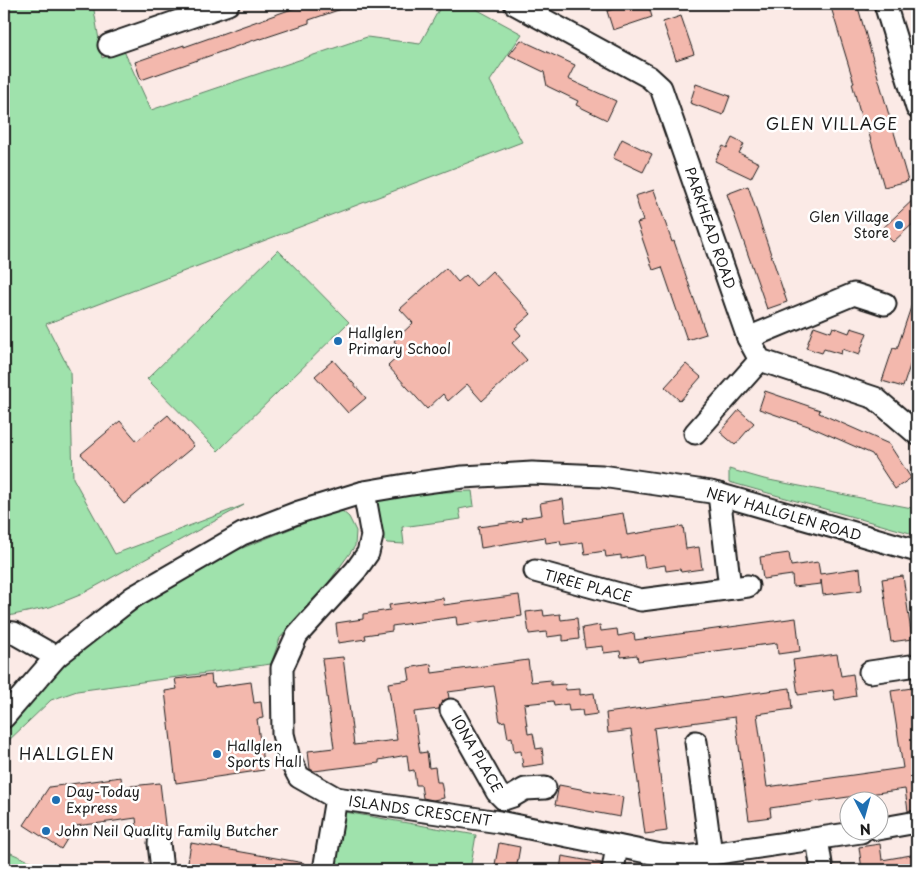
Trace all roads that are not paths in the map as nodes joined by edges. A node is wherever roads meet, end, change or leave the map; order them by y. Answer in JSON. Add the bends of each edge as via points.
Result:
{"nodes":[{"id":1,"x":228,"y":4,"type":"edge"},
{"id":2,"x":515,"y":4,"type":"edge"},
{"id":3,"x":885,"y":4,"type":"edge"},
{"id":4,"x":110,"y":45,"type":"dead end"},
{"id":5,"x":917,"y":108,"type":"edge"},
{"id":6,"x":885,"y":304,"type":"dead end"},
{"id":7,"x":748,"y":338,"type":"junction"},
{"id":8,"x":760,"y":360,"type":"junction"},
{"id":9,"x":695,"y":433,"type":"dead end"},
{"id":10,"x":917,"y":434,"type":"edge"},
{"id":11,"x":364,"y":492,"type":"junction"},
{"id":12,"x":719,"y":494,"type":"junction"},
{"id":13,"x":917,"y":551,"type":"edge"},
{"id":14,"x":535,"y":571,"type":"dead end"},
{"id":15,"x":4,"y":632,"type":"edge"},
{"id":16,"x":56,"y":658,"type":"junction"},
{"id":17,"x":917,"y":665,"type":"edge"},
{"id":18,"x":870,"y":672,"type":"dead end"},
{"id":19,"x":451,"y":710,"type":"dead end"},
{"id":20,"x":4,"y":717,"type":"edge"},
{"id":21,"x":696,"y":742,"type":"dead end"},
{"id":22,"x":545,"y":788,"type":"dead end"},
{"id":23,"x":336,"y":798,"type":"junction"},
{"id":24,"x":504,"y":799,"type":"junction"},
{"id":25,"x":499,"y":822,"type":"junction"},
{"id":26,"x":917,"y":822,"type":"edge"},
{"id":27,"x":888,"y":826,"type":"edge"},
{"id":28,"x":838,"y":836,"type":"edge"},
{"id":29,"x":818,"y":839,"type":"junction"},
{"id":30,"x":159,"y":843,"type":"dead end"},
{"id":31,"x":617,"y":846,"type":"junction"},
{"id":32,"x":711,"y":854,"type":"junction"},
{"id":33,"x":162,"y":870,"type":"edge"},
{"id":34,"x":324,"y":870,"type":"edge"},
{"id":35,"x":613,"y":870,"type":"edge"},
{"id":36,"x":822,"y":870,"type":"edge"}],
"edges":[{"from":1,"to":4,"type":"street"},
{"from":2,"to":7,"type":"street","name":"PARKHEAD ROAD","via":[[649,77],[661,88]]},
{"from":3,"to":5,"type":"street"},
{"from":6,"to":7,"type":"street","via":[[854,294]]},
{"from":7,"to":8,"type":"street","name":"PARKHEAD ROAD"},
{"from":8,"to":9,"type":"street"},
{"from":8,"to":10,"type":"street","via":[[874,398]]},
{"from":11,"to":12,"type":"street","name":"NEW HALLGLEN ROAD","via":[[463,477],[532,473],[602,476]]},
{"from":11,"to":16,"type":"street","name":"NEW HALLGLEN ROAD","via":[[242,534],[133,597]]},
{"from":11,"to":23,"type":"street","name":"ISLANDS CRESCENT","via":[[372,536],[368,553],[297,635],[282,668],[283,734],[289,758],[299,777]]},
{"from":12,"to":13,"type":"street","name":"NEW HALLGLEN ROAD"},
{"from":12,"to":14,"type":"street","name":"TIREE PLACE","via":[[739,587],[641,600]]},
{"from":15,"to":16,"type":"street","via":[[14,633]]},
{"from":16,"to":20,"type":"street","name":"NEW HALLGLEN ROAD"},
{"from":17,"to":18,"type":"street"},
{"from":19,"to":24,"type":"street","name":"IONA PLACE"},
{"from":21,"to":32,"type":"street"},
{"from":22,"to":24,"type":"street","name":"IONA PLACE","via":[[525,789]]},
{"from":23,"to":25,"type":"street","name":"ISLANDS CRESCENT"},
{"from":23,"to":34,"type":"street"},
{"from":24,"to":25,"type":"street","name":"IONA PLACE"},
{"from":25,"to":31,"type":"street","name":"ISLANDS CRESCENT"},
{"from":26,"to":27,"type":"street"},
{"from":28,"to":29,"type":"street","name":"ISLANDS CRESCENT"},
{"from":29,"to":32,"type":"street","name":"ISLANDS CRESCENT"},
{"from":29,"to":36,"type":"street"},
{"from":30,"to":33,"type":"street"},
{"from":31,"to":32,"type":"street","name":"ISLANDS CRESCENT","via":[[660,855],[686,857]]},
{"from":31,"to":35,"type":"street"}]}
